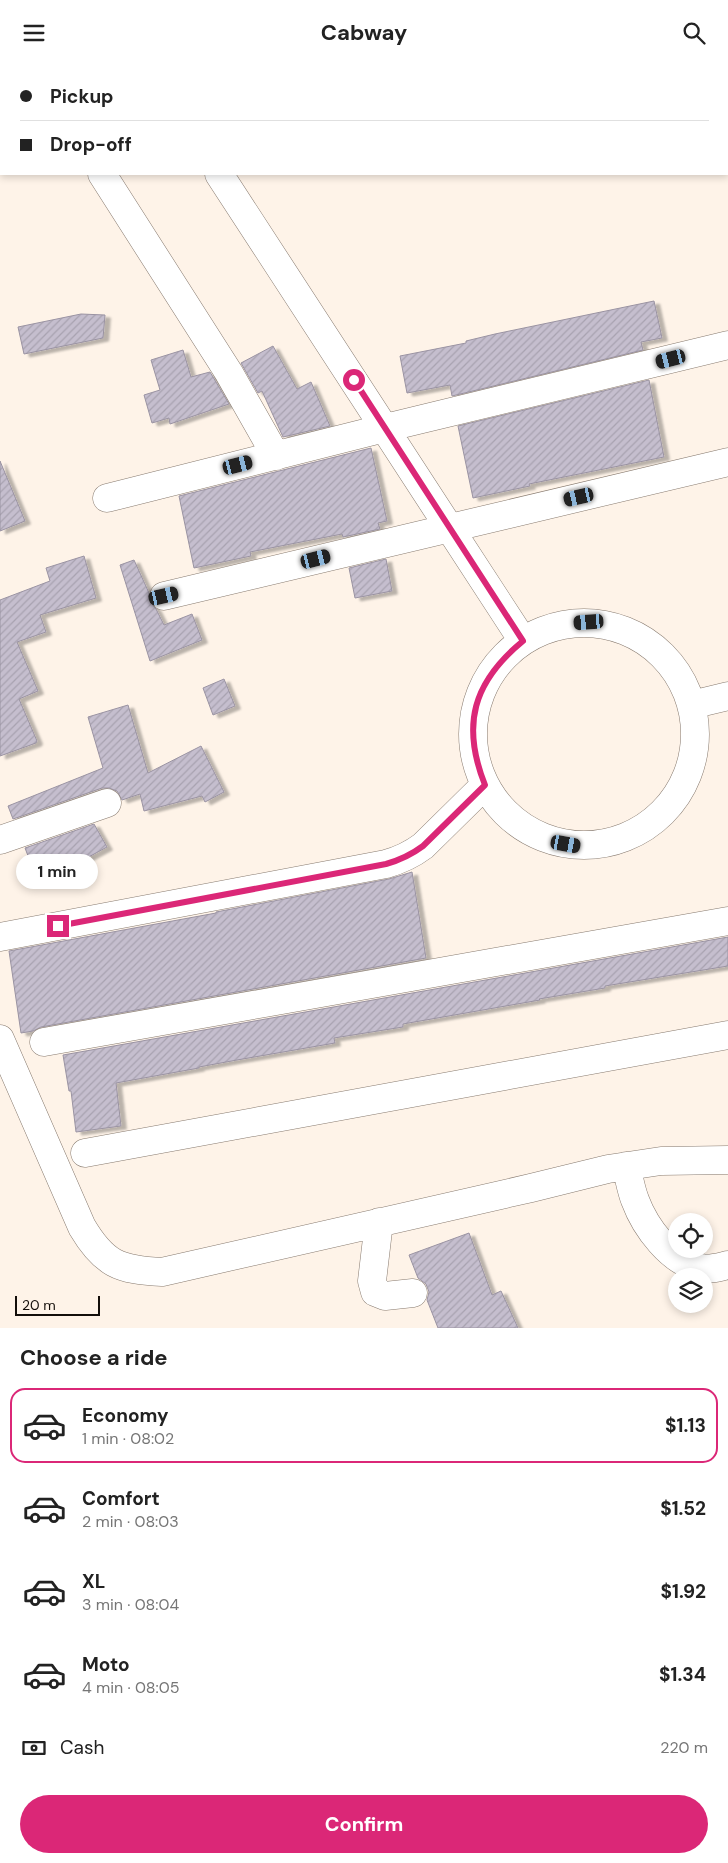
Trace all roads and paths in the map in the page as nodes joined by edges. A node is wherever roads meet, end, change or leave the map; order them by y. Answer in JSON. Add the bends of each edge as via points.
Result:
{"nodes":[{"id":1,"x":103,"y":175,"type":"edge"},
{"id":2,"x":220,"y":175,"type":"edge"},
{"id":3,"x":728,"y":345,"type":"edge"},
{"id":4,"x":385,"y":428,"type":"junction"},
{"id":5,"x":276,"y":456,"type":"junction"},
{"id":6,"x":728,"y":461,"type":"edge"},
{"id":7,"x":107,"y":498,"type":"dead end"},
{"id":8,"x":449,"y":527,"type":"junction"},
{"id":9,"x":164,"y":596,"type":"dead end"},
{"id":10,"x":523,"y":641,"type":"junction"},
{"id":11,"x":728,"y":697,"type":"edge"},
{"id":12,"x":691,"y":705,"type":"junction"},
{"id":13,"x":485,"y":785,"type":"junction"},
{"id":14,"x":107,"y":803,"type":"dead end"},
{"id":15,"x":0,"y":840,"type":"edge"},
{"id":16,"x":728,"y":921,"type":"edge"},
{"id":17,"x":0,"y":937,"type":"edge"},
{"id":18,"x":728,"y":1035,"type":"edge"},
{"id":19,"x":0,"y":1039,"type":"edge"},
{"id":20,"x":44,"y":1041,"type":"dead end"},
{"id":21,"x":85,"y":1153,"type":"dead end"},
{"id":22,"x":728,"y":1160,"type":"edge"},
{"id":23,"x":626,"y":1166,"type":"junction"},
{"id":24,"x":379,"y":1222,"type":"junction"},
{"id":25,"x":728,"y":1265,"type":"edge"},
{"id":26,"x":413,"y":1293,"type":"dead end"}],
"edges":[{"from":1,"to":5,"type":"street","via":[[224,365]]},
{"from":2,"to":4,"type":"street"},
{"from":3,"to":4,"type":"street"},
{"from":4,"to":5,"type":"street"},
{"from":4,"to":8,"type":"street"},
{"from":5,"to":7,"type":"street"},
{"from":6,"to":8,"type":"street"},
{"from":8,"to":9,"type":"street"},
{"from":8,"to":10,"type":"street"},
{"from":10,"to":12,"type":"street","via":[[544,630],[566,624],[589,622],[619,629],[654,647],[670,663],[683,683]]},
{"from":10,"to":13,"type":"street","via":[[505,655],[480,694],[473,740],[476,763]]},
{"from":11,"to":12,"type":"street"},
{"from":12,"to":13,"type":"street","via":[[695,728],[693,751],[677,795],[644,828],[624,839],[578,846],[533,834],[502,810]]},
{"from":13,"to":17,"type":"street","via":[[412,855],[386,864]]},
{"from":14,"to":15,"type":"street"},
{"from":16,"to":20,"type":"street"},
{"from":18,"to":21,"type":"street"},
{"from":19,"to":24,"type":"street","via":[[82,1227],[92,1245],[117,1265],[130,1270],[162,1271]]},
{"from":22,"to":23,"type":"street","via":[[662,1161]]},
{"from":23,"to":24,"type":"street"},
{"from":23,"to":25,"type":"street","via":[[635,1200],[648,1226],[663,1245],[692,1266],[712,1268]]},
{"from":24,"to":26,"type":"street","via":[[372,1281],[375,1291],[385,1296]]}]}
